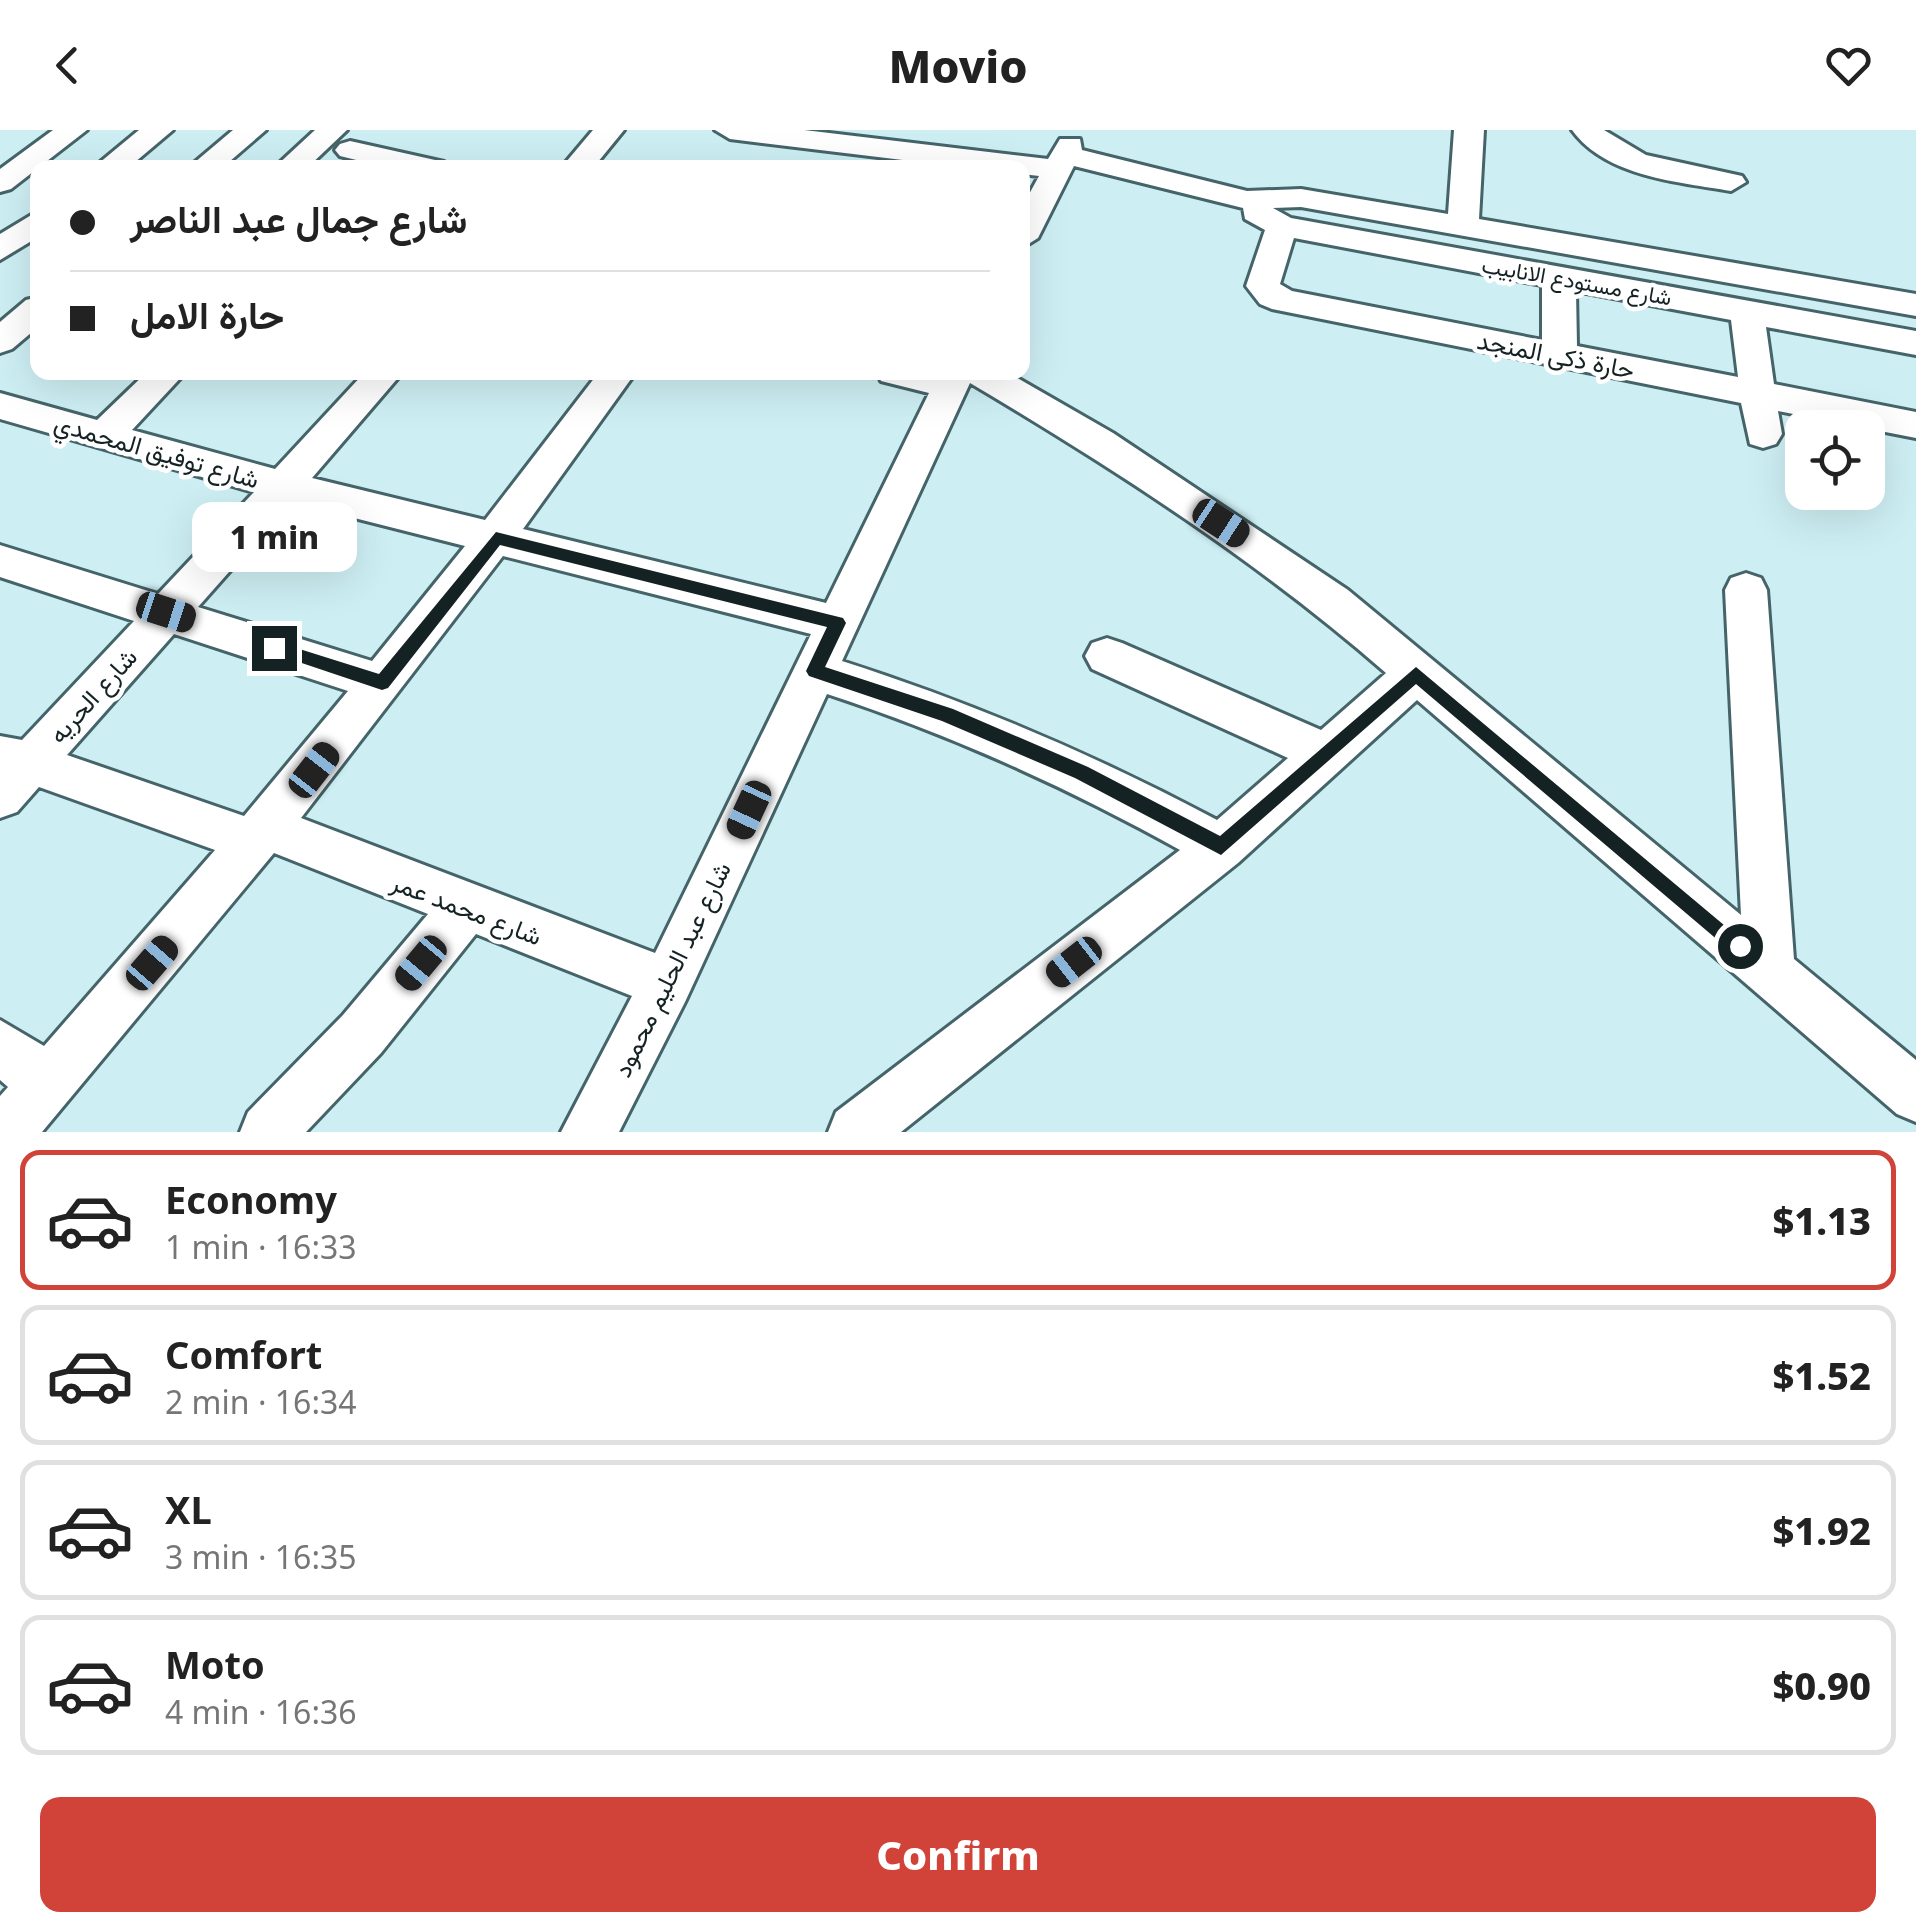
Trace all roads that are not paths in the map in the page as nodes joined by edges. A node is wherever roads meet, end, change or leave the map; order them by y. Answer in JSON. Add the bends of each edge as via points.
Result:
{"nodes":[{"id":1,"x":72,"y":130,"type":"edge"},
{"id":2,"x":158,"y":130,"type":"edge"},
{"id":3,"x":251,"y":130,"type":"edge"},
{"id":4,"x":609,"y":130,"type":"edge"},
{"id":5,"x":1468,"y":130,"type":"edge"},
{"id":6,"x":1587,"y":130,"type":"edge"},
{"id":7,"x":746,"y":131,"type":"edge"},
{"id":8,"x":868,"y":149,"type":"edge"},
{"id":9,"x":360,"y":151,"type":"edge"},
{"id":10,"x":1066,"y":151,"type":"edge"},
{"id":11,"x":34,"y":160,"type":"edge"},
{"id":12,"x":119,"y":160,"type":"edge"},
{"id":13,"x":213,"y":160,"type":"edge"},
{"id":14,"x":322,"y":160,"type":"edge"},
{"id":15,"x":399,"y":160,"type":"edge"},
{"id":16,"x":583,"y":160,"type":"edge"},
{"id":17,"x":1731,"y":182,"type":"dead end"},
{"id":18,"x":1247,"y":200,"type":"junction"},
{"id":19,"x":1030,"y":222,"type":"edge"},
{"id":20,"x":1282,"y":226,"type":"junction"},
{"id":21,"x":1463,"y":226,"type":"junction"},
{"id":22,"x":30,"y":227,"type":"edge"},
{"id":23,"x":0,"y":250,"type":"edge"},
{"id":24,"x":1560,"y":277,"type":"junction"},
{"id":25,"x":1916,"y":305,"type":"edge"},
{"id":26,"x":1747,"y":312,"type":"junction"},
{"id":27,"x":30,"y":315,"type":"edge"},
{"id":28,"x":0,"y":341,"type":"edge"},
{"id":29,"x":1916,"y":343,"type":"edge"},
{"id":30,"x":1560,"y":355,"type":"junction"},
{"id":31,"x":160,"y":380,"type":"edge"},
{"id":32,"x":379,"y":380,"type":"edge"},
{"id":33,"x":613,"y":380,"type":"edge"},
{"id":34,"x":960,"y":380,"type":"edge"},
{"id":35,"x":968,"y":380,"type":"edge"},
{"id":36,"x":1758,"y":394,"type":"junction"},
{"id":37,"x":0,"y":406,"type":"edge"},
{"id":38,"x":1916,"y":425,"type":"edge"},
{"id":39,"x":1764,"y":434,"type":"dead end"},
{"id":40,"x":104,"y":435,"type":"junction"},
{"id":41,"x":281,"y":485,"type":"junction"},
{"id":42,"x":496,"y":538,"type":"junction"},
{"id":43,"x":0,"y":560,"type":"edge"},
{"id":44,"x":1746,"y":590,"type":"dead end"},
{"id":45,"x":166,"y":612,"type":"junction"},
{"id":46,"x":838,"y":623,"type":"junction"},
{"id":47,"x":1107,"y":656,"type":"dead end"},
{"id":48,"x":814,"y":671,"type":"junction"},
{"id":49,"x":1416,"y":674,"type":"junction"},
{"id":50,"x":382,"y":682,"type":"junction"},
{"id":51,"x":1327,"y":754,"type":"junction"},
{"id":52,"x":10,"y":771,"type":"edge"},
{"id":53,"x":262,"y":835,"type":"junction"},
{"id":54,"x":1221,"y":847,"type":"junction"},
{"id":55,"x":464,"y":908,"type":"junction"},
{"id":56,"x":1769,"y":971,"type":"junction"},
{"id":57,"x":667,"y":984,"type":"junction"},
{"id":58,"x":0,"y":1047,"type":"edge"},
{"id":59,"x":48,"y":1084,"type":"junction"},
{"id":60,"x":1916,"y":1095,"type":"edge"},
{"id":61,"x":5,"y":1132,"type":"edge"},
{"id":62,"x":268,"y":1132,"type":"edge"},
{"id":63,"x":589,"y":1132,"type":"edge"},
{"id":64,"x":856,"y":1132,"type":"edge"}],
"edges":[{"from":1,"to":11,"type":"street"},
{"from":2,"to":12,"type":"street"},
{"from":3,"to":13,"type":"street"},
{"from":4,"to":16,"type":"street"},
{"from":5,"to":21,"type":"street"},
{"from":6,"to":17,"type":"street","via":[[1644,164]]},
{"from":7,"to":8,"type":"street","name":"شارع مستودع الانابيب"},
{"from":8,"to":10,"type":"street","name":"شارع مستودع الانابيب"},
{"from":9,"to":14,"type":"street"},
{"from":9,"to":15,"type":"street"},
{"from":10,"to":18,"type":"street","name":"شارع مستودع الانابيب"},
{"from":10,"to":19,"type":"street"},
{"from":18,"to":20,"type":"street","name":"شارع مستودع الانابيب"},
{"from":18,"to":21,"type":"street","name":"شارع مستودع الانابيب","via":[[1282,195]]},
{"from":20,"to":24,"type":"street","name":"شارع مستودع الانابيب"},
{"from":20,"to":30,"type":"street","name":"حارة ذكى المنجد","via":[[1263,286],[1272,296]]},
{"from":21,"to":25,"type":"street","name":"شارع مستودع الانابيب"},
{"from":22,"to":23,"type":"street"},
{"from":24,"to":26,"type":"street","name":"شارع مستودع الانابيب"},
{"from":24,"to":30,"type":"street"},
{"from":26,"to":29,"type":"street","name":"شارع مستودع الانابيب"},
{"from":26,"to":36,"type":"street"},
{"from":27,"to":28,"type":"street"},
{"from":30,"to":36,"type":"street","name":"حارة ذكى المنجد"},
{"from":31,"to":40,"type":"street"},
{"from":32,"to":41,"type":"street","name":"شارع الحريه"},
{"from":33,"to":42,"type":"street"},
{"from":34,"to":46,"type":"street","name":"شارع عبد الحليم محمود"},
{"from":35,"to":49,"type":"street","via":[[1100,443],[1333,602]]},
{"from":36,"to":38,"type":"street","name":"حارة ذكى المنجد"},
{"from":36,"to":39,"type":"street"},
{"from":37,"to":40,"type":"street","name":"شارع توفيق المحمدي"},
{"from":40,"to":41,"type":"street","name":"شارع توفيق المحمدي"},
{"from":41,"to":42,"type":"street","name":"شارع توفيق المحمدي"},
{"from":41,"to":45,"type":"street","name":"شارع الحريه"},
{"from":42,"to":46,"type":"street","name":"شارع توفيق المحمدي"},
{"from":42,"to":50,"type":"street"},
{"from":43,"to":45,"type":"street"},
{"from":44,"to":56,"type":"street"},
{"from":45,"to":50,"type":"street"},
{"from":45,"to":52,"type":"street","name":"شارع الحريه"},
{"from":46,"to":48,"type":"street","name":"شارع عبد الحليم محمود"},
{"from":47,"to":51,"type":"street"},
{"from":48,"to":54,"type":"street","via":[[946,714],[1082,772]]},
{"from":48,"to":57,"type":"street","name":"شارع عبد الحليم محمود"},
{"from":49,"to":51,"type":"street"},
{"from":49,"to":56,"type":"street"},
{"from":50,"to":53,"type":"street"},
{"from":51,"to":54,"type":"street"},
{"from":52,"to":53,"type":"street","name":"شارع محمد عمر"},
{"from":53,"to":55,"type":"street","name":"شارع محمد عمر"},
{"from":53,"to":59,"type":"street"},
{"from":54,"to":64,"type":"street"},
{"from":55,"to":57,"type":"street","name":"شارع محمد عمر"},
{"from":55,"to":62,"type":"street","via":[[362,1034]]},
{"from":56,"to":60,"type":"street"},
{"from":57,"to":63,"type":"street","name":"شارع عبد الحليم محمود"},
{"from":58,"to":59,"type":"street"},
{"from":59,"to":61,"type":"street"}]}
